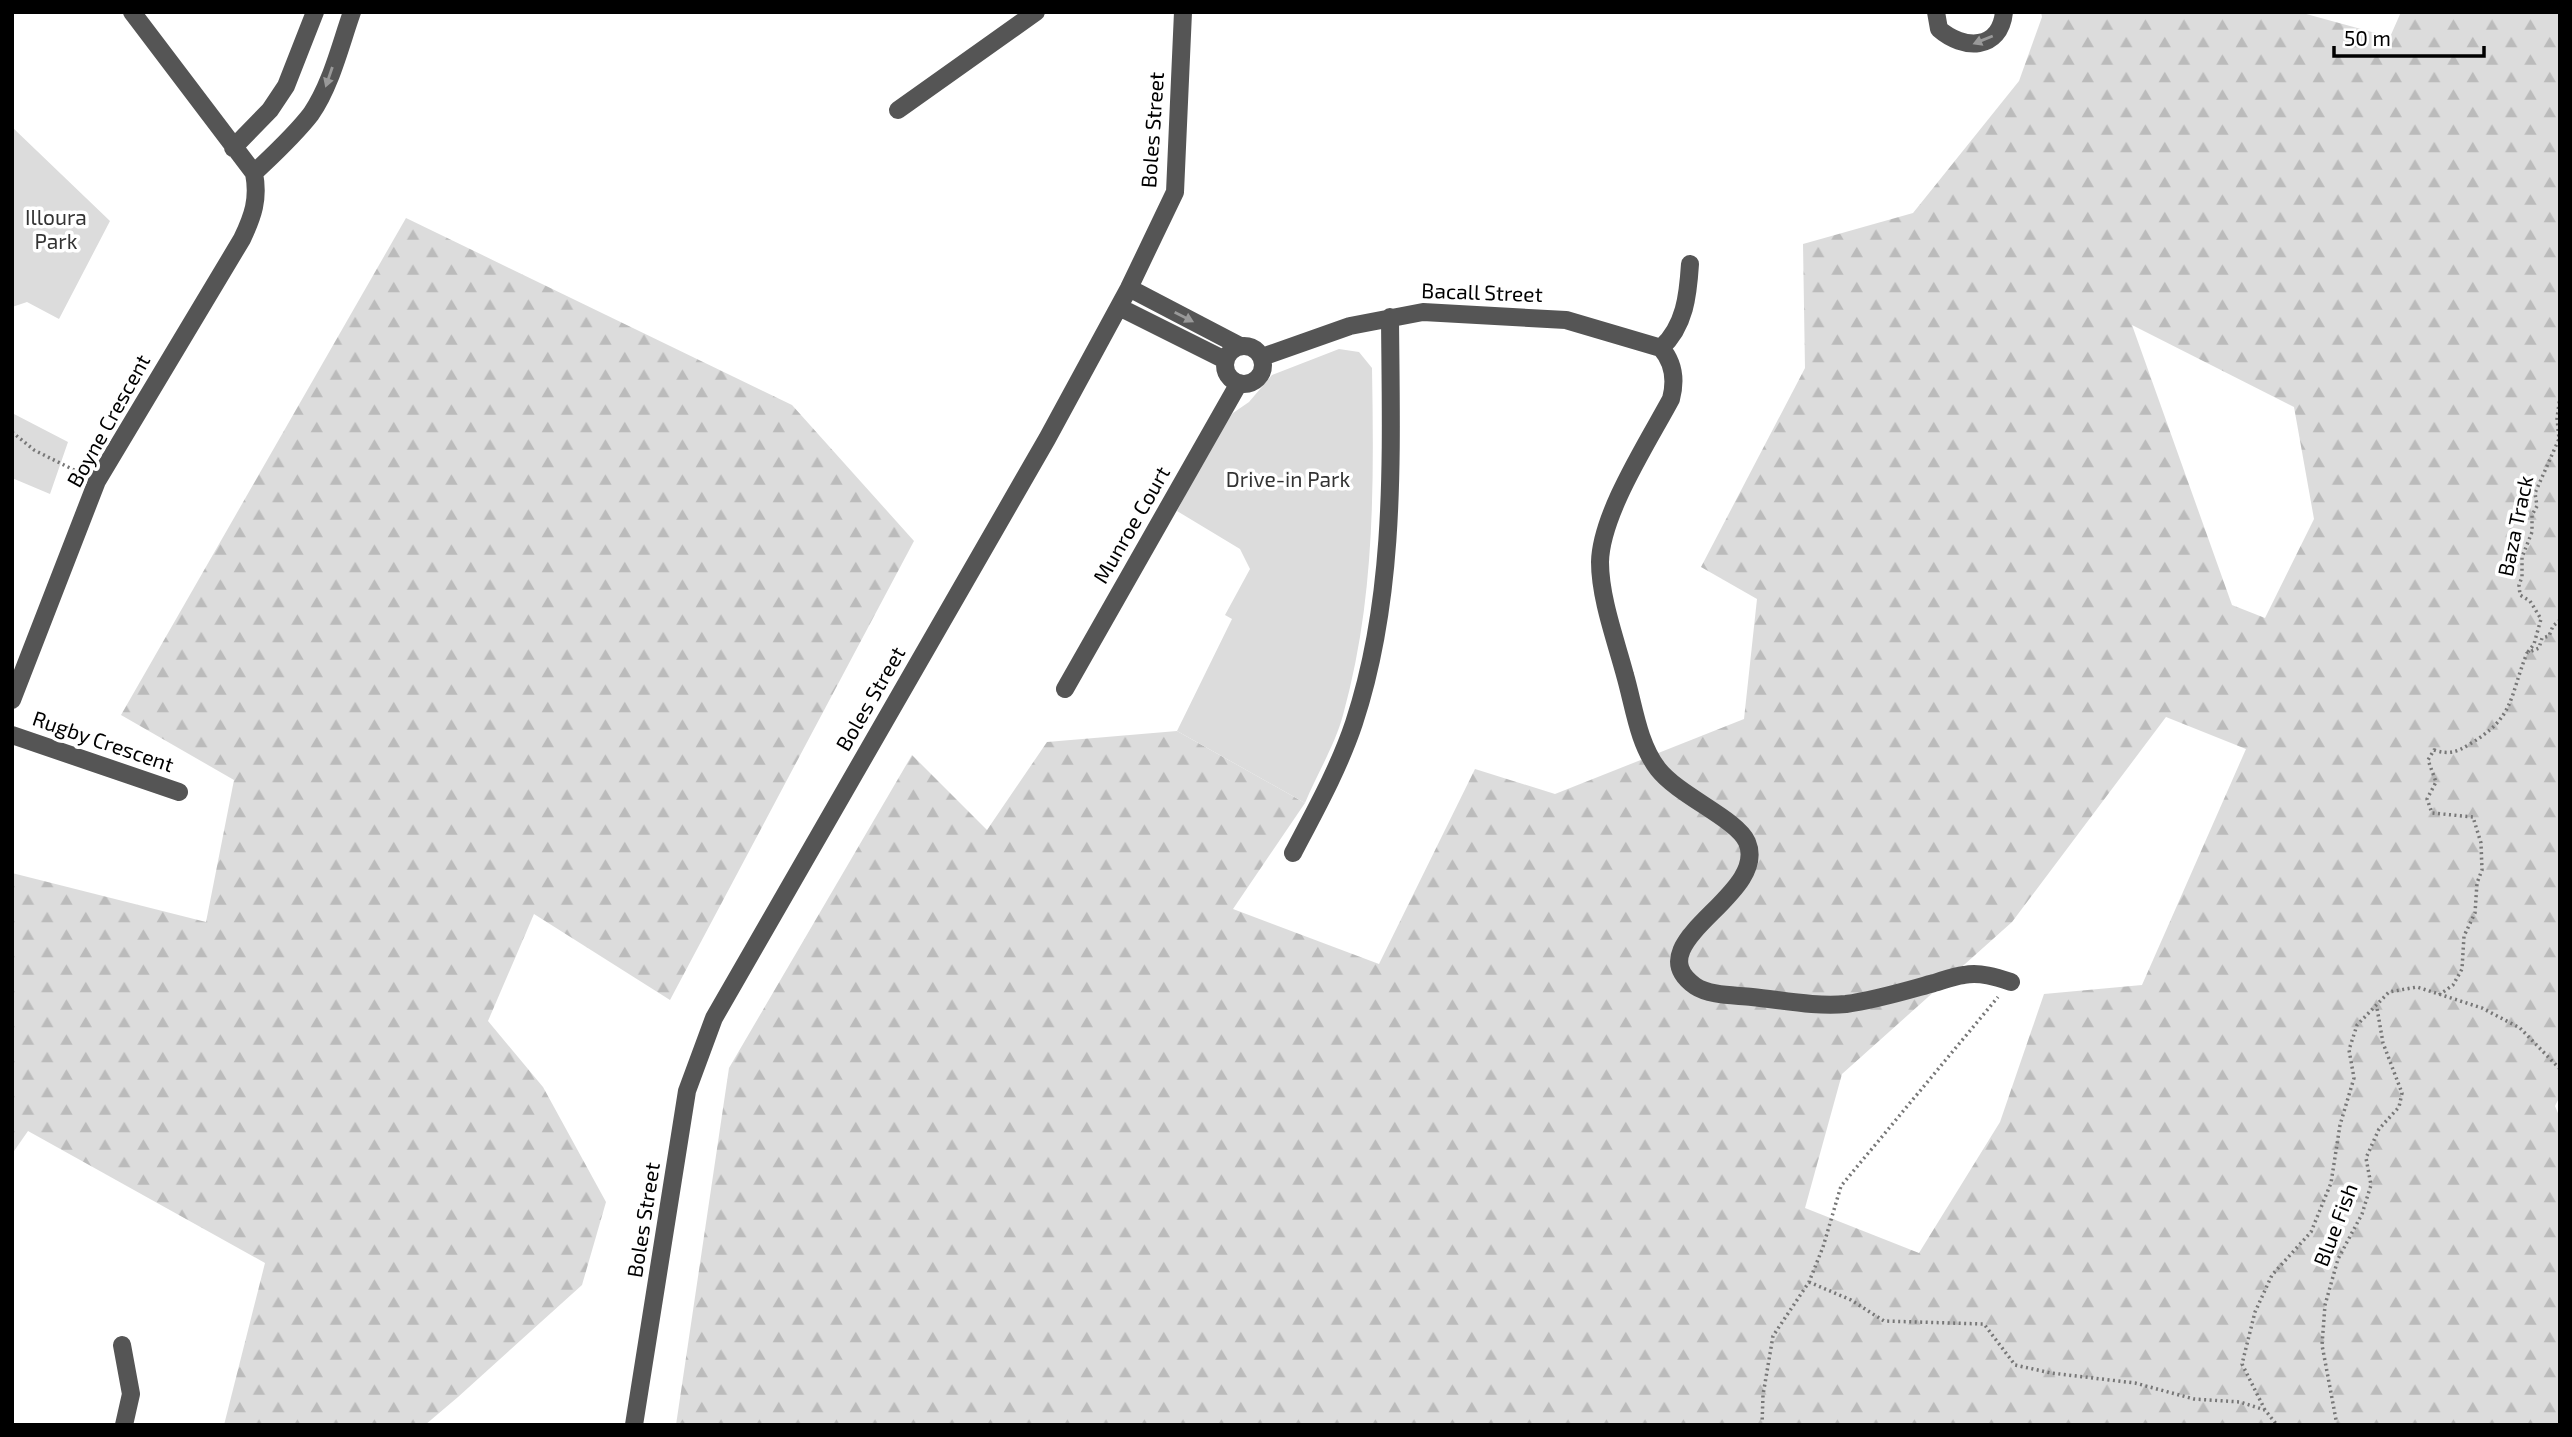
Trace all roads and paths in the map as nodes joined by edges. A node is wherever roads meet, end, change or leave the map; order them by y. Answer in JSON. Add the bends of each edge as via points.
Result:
{"nodes":[{"id":1,"x":132,"y":12,"type":"edge"},
{"id":2,"x":315,"y":12,"type":"edge"},
{"id":3,"x":352,"y":12,"type":"edge"},
{"id":4,"x":1036,"y":12,"type":"edge"},
{"id":5,"x":1184,"y":12,"type":"edge"},
{"id":6,"x":1936,"y":12,"type":"edge"},
{"id":7,"x":2004,"y":12,"type":"edge"},
{"id":8,"x":898,"y":110,"type":"dead end"},
{"id":9,"x":233,"y":148,"type":"junction"},
{"id":10,"x":254,"y":173,"type":"junction"},
{"id":11,"x":1690,"y":264,"type":"dead end"},
{"id":12,"x":1129,"y":288,"type":"junction"},
{"id":13,"x":1118,"y":307,"type":"junction"},
{"id":14,"x":1390,"y":317,"type":"junction"},
{"id":15,"x":1240,"y":346,"type":"junction"},
{"id":16,"x":1661,"y":348,"type":"junction"},
{"id":17,"x":1262,"y":357,"type":"junction"},
{"id":18,"x":1225,"y":360,"type":"junction"},
{"id":19,"x":2560,"y":374,"type":"edge"},
{"id":20,"x":1239,"y":383,"type":"junction"},
{"id":21,"x":2560,"y":391,"type":"edge"},
{"id":22,"x":2560,"y":397,"type":"edge"},
{"id":23,"x":12,"y":432,"type":"edge"},
{"id":24,"x":97,"y":481,"type":"junction"},
{"id":25,"x":2560,"y":620,"type":"edge"},
{"id":26,"x":2527,"y":653,"type":"junction"},
{"id":27,"x":1065,"y":689,"type":"dead end"},
{"id":28,"x":12,"y":700,"type":"edge"},
{"id":29,"x":12,"y":734,"type":"edge"},
{"id":30,"x":179,"y":792,"type":"dead end"},
{"id":31,"x":1293,"y":853,"type":"dead end"},
{"id":32,"x":2011,"y":982,"type":"joint"},
{"id":33,"x":2439,"y":995,"type":"junction"},
{"id":34,"x":2377,"y":1006,"type":"junction"},
{"id":35,"x":2560,"y":1069,"type":"edge"},
{"id":36,"x":1809,"y":1282,"type":"junction"},
{"id":37,"x":122,"y":1345,"type":"dead end"},
{"id":38,"x":2265,"y":1410,"type":"junction"},
{"id":39,"x":124,"y":1425,"type":"edge"},
{"id":40,"x":634,"y":1425,"type":"edge"},
{"id":41,"x":1762,"y":1425,"type":"edge"},
{"id":42,"x":2277,"y":1425,"type":"edge"},
{"id":43,"x":2337,"y":1425,"type":"edge"}],
"edges":[{"from":1,"to":9,"type":"street"},
{"from":2,"to":9,"type":"street","via":[[286,86]]},
{"from":3,"to":10,"type":"street","one_way":true,"via":[[312,113]]},
{"from":4,"to":8,"type":"street"},
{"from":5,"to":12,"type":"street","name":"Boles Street","via":[[1175,192]]},
{"from":7,"to":6,"type":"street","one_way":true,"via":[[1994,35],[1980,44],[1947,37],[1938,29]]},
{"from":9,"to":10,"type":"street"},
{"from":10,"to":24,"type":"street","name":"Boyne Crescent","via":[[254,215],[242,239]]},
{"from":11,"to":16,"type":"street","via":[[1683,313],[1671,339]]},
{"from":12,"to":13,"type":"street","name":"Boles Street"},
{"from":12,"to":15,"type":"street","one_way":true},
{"from":13,"to":18,"type":"street"},
{"from":13,"to":40,"type":"street","name":"Boles Street","via":[[714,1018],[687,1091]]},
{"from":14,"to":16,"type":"street","name":"Bacall Street","via":[[1455,312],[1566,320]]},
{"from":14,"to":17,"type":"street","name":"Bacall Street"},
{"from":14,"to":31,"type":"street","via":[[1387,545],[1376,638],[1353,724]]},
{"from":15,"to":17,"type":"street","via":[[1253,347]]},
{"from":15,"to":18,"type":"street"},
{"from":16,"to":32,"type":"street","via":[[1673,370],[1671,399],[1616,505],[1604,536],[1601,576],[1644,743],[1657,768],[1733,826],[1750,853],[1747,873],[1735,890],[1685,943],[1680,961],[1687,977],[1696,987],[1719,994],[1843,1004],[1879,999],[1965,974]]},
{"from":17,"to":20,"type":"street","via":[[1259,378]]},
{"from":18,"to":20,"type":"street","via":[[1227,374]]},
{"from":19,"to":21,"type":"path"},
{"from":20,"to":27,"type":"street","name":"Munroe Court"},
{"from":22,"to":26,"type":"path","name":"Baza Track","via":[[2559,439],[2535,493],[2532,532],[2522,557],[2520,595],[2530,601],[2541,619]]},
{"from":23,"to":24,"type":"path","via":[[34,450]]},
{"from":24,"to":28,"type":"street","name":"Boyne Crescent"},
{"from":25,"to":26,"type":"path","via":[[2549,636],[2542,638],[2539,649]]},
{"from":26,"to":33,"type":"path","via":[[2512,700],[2491,732],[2456,753],[2434,750],[2428,760],[2436,782],[2427,799],[2432,813],[2473,817],[2481,843],[2482,870],[2475,913],[2464,936],[2462,969]]},
{"from":29,"to":30,"type":"street","name":"Rugby Crescent"},
{"from":32,"to":36,"type":"path","via":[[1841,1186]]},
{"from":33,"to":34,"type":"path","via":[[2417,987],[2389,992]]},
{"from":33,"to":35,"type":"path","via":[[2520,1028]]},
{"from":34,"to":38,"type":"path","via":[[2357,1025],[2349,1050],[2354,1077],[2331,1182],[2311,1232],[2272,1275],[2255,1312],[2242,1364]]},
{"from":34,"to":43,"type":"path","name":"Blue Fish","via":[[2383,1044],[2402,1093],[2399,1107],[2379,1129],[2366,1158],[2371,1185],[2362,1214],[2338,1259],[2325,1305],[2322,1345]]},
{"from":36,"to":38,"type":"path","via":[[1884,1321],[1984,1324],[2015,1365]]},
{"from":36,"to":41,"type":"path","via":[[1773,1336]]},
{"from":37,"to":39,"type":"street","via":[[131,1394]]},
{"from":38,"to":42,"type":"path"}]}
